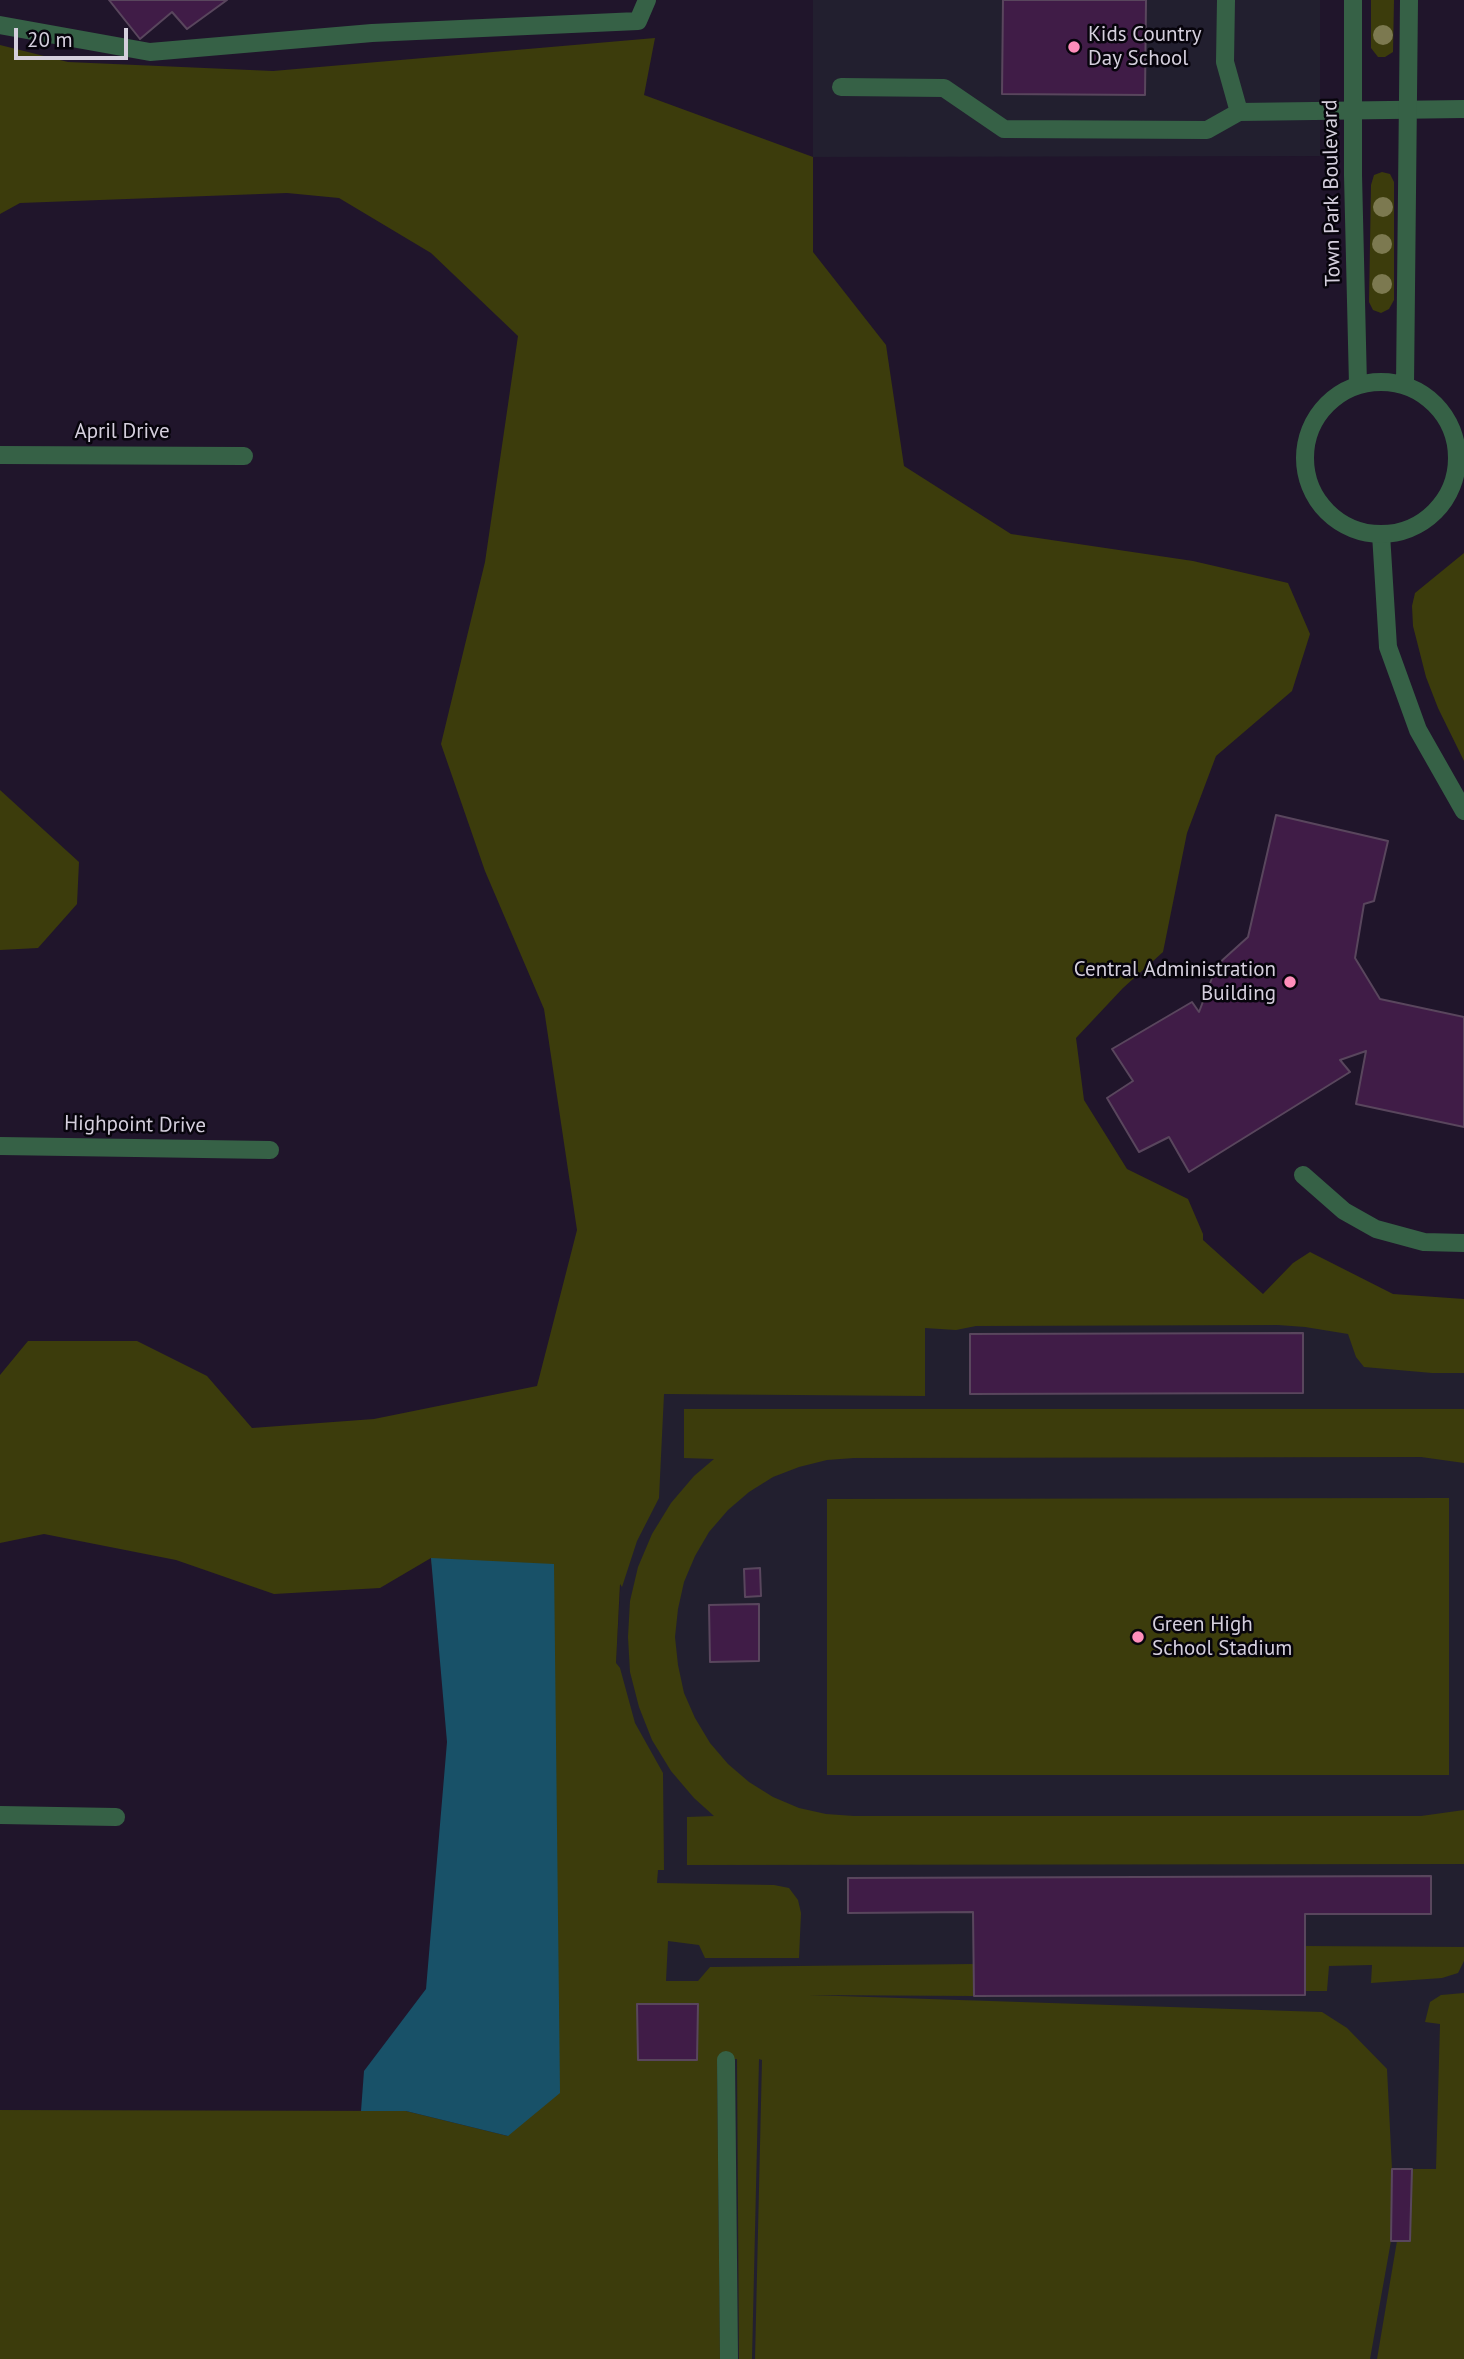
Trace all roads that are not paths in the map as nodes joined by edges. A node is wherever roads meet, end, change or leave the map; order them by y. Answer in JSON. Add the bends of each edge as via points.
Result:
{"nodes":[{"id":1,"x":647,"y":0,"type":"edge"},
{"id":2,"x":1226,"y":0,"type":"edge"},
{"id":3,"x":1353,"y":0,"type":"edge"},
{"id":4,"x":1409,"y":0,"type":"edge"},
{"id":5,"x":0,"y":25,"type":"edge"},
{"id":6,"x":841,"y":87,"type":"dead end"},
{"id":7,"x":1464,"y":108,"type":"edge"},
{"id":8,"x":1354,"y":110,"type":"junction"},
{"id":9,"x":1408,"y":111,"type":"junction"},
{"id":10,"x":1238,"y":112,"type":"junction"},
{"id":11,"x":1358,"y":385,"type":"junction"},
{"id":12,"x":1405,"y":385,"type":"junction"},
{"id":13,"x":0,"y":455,"type":"edge"},
{"id":14,"x":244,"y":456,"type":"dead end"},
{"id":15,"x":1381,"y":534,"type":"junction"},
{"id":16,"x":1464,"y":811,"type":"edge"},
{"id":17,"x":0,"y":1146,"type":"edge"},
{"id":18,"x":270,"y":1150,"type":"dead end"},
{"id":19,"x":1303,"y":1175,"type":"dead end"},
{"id":20,"x":1464,"y":1243,"type":"edge"},
{"id":21,"x":0,"y":1815,"type":"edge"},
{"id":22,"x":116,"y":1817,"type":"dead end"},
{"id":23,"x":726,"y":2060,"type":"dead end"},
{"id":24,"x":729,"y":2359,"type":"edge"}],
"edges":[{"from":1,"to":5,"type":"street","via":[[638,22],[372,33],[150,52]]},
{"from":2,"to":10,"type":"street","via":[[1225,62]]},
{"from":3,"to":8,"type":"street","name":"Town Park Boulevard"},
{"from":4,"to":9,"type":"street"},
{"from":6,"to":10,"type":"street","via":[[944,88],[1004,129],[1207,130]]},
{"from":7,"to":9,"type":"street"},
{"from":8,"to":9,"type":"street"},
{"from":8,"to":10,"type":"street"},
{"from":8,"to":11,"type":"street","name":"Town Park Boulevard"},
{"from":9,"to":12,"type":"street"},
{"from":11,"to":12,"type":"street"},
{"from":11,"to":15,"type":"street","via":[[1336,397],[1318,415],[1308,438],[1306,464],[1311,488],[1325,510],[1345,525]]},
{"from":12,"to":15,"type":"street","via":[[1427,397],[1444,415],[1455,438],[1457,464],[1451,489],[1438,510],[1418,526]]},
{"from":13,"to":14,"type":"street","name":"April Drive"},
{"from":15,"to":16,"type":"street","via":[[1388,647],[1418,730]]},
{"from":17,"to":18,"type":"street","name":"Highpoint Drive"},
{"from":19,"to":20,"type":"street","via":[[1344,1211],[1376,1229],[1424,1242]]},
{"from":21,"to":22,"type":"street"},
{"from":23,"to":24,"type":"street"}]}
